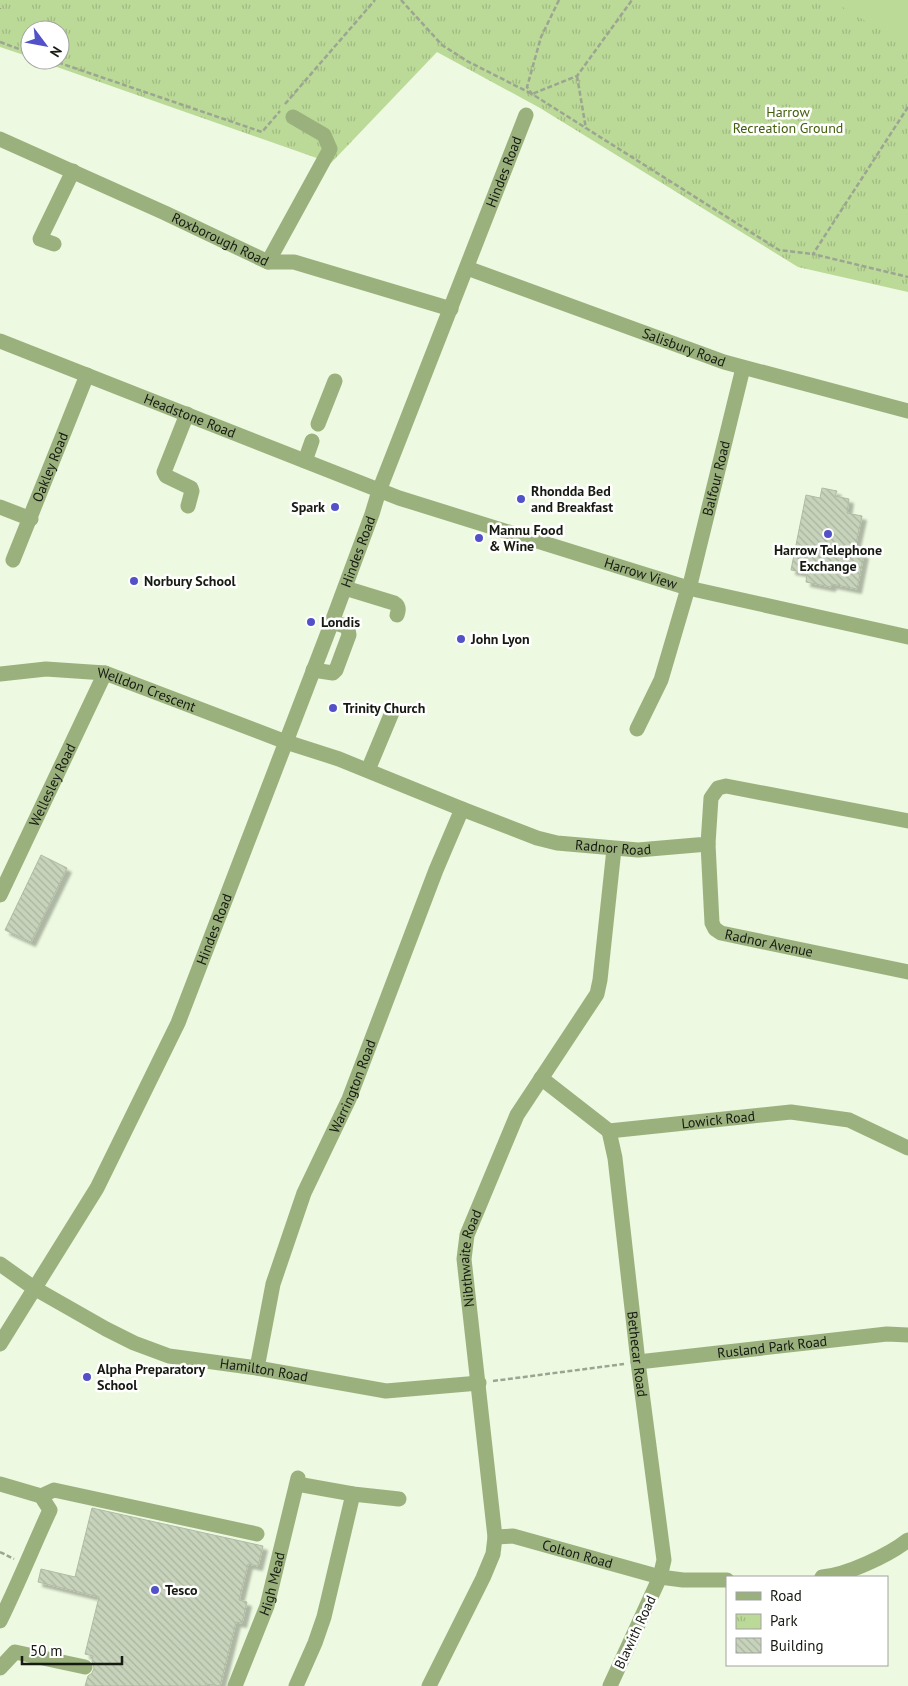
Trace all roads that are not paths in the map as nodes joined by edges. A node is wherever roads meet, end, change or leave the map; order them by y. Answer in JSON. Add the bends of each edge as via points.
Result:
{"nodes":[{"id":1,"x":526,"y":115,"type":"dead end"},
{"id":2,"x":293,"y":117,"type":"dead end"},
{"id":3,"x":0,"y":138,"type":"edge"},
{"id":4,"x":73,"y":171,"type":"junction"},
{"id":5,"x":41,"y":239,"type":"dead end"},
{"id":6,"x":268,"y":262,"type":"junction"},
{"id":7,"x":467,"y":268,"type":"junction"},
{"id":8,"x":451,"y":309,"type":"junction"},
{"id":9,"x":0,"y":341,"type":"edge"},
{"id":10,"x":743,"y":368,"type":"junction"},
{"id":11,"x":88,"y":375,"type":"junction"},
{"id":12,"x":335,"y":380,"type":"dead end"},
{"id":13,"x":908,"y":411,"type":"edge"},
{"id":14,"x":187,"y":414,"type":"junction"},
{"id":15,"x":318,"y":424,"type":"dead end"},
{"id":16,"x":312,"y":442,"type":"dead end"},
{"id":17,"x":305,"y":461,"type":"junction"},
{"id":18,"x":381,"y":486,"type":"junction"},
{"id":19,"x":188,"y":506,"type":"dead end"},
{"id":20,"x":0,"y":507,"type":"edge"},
{"id":21,"x":31,"y":519,"type":"junction"},
{"id":22,"x":13,"y":560,"type":"dead end"},
{"id":23,"x":345,"y":588,"type":"junction"},
{"id":24,"x":688,"y":588,"type":"junction"},
{"id":25,"x":397,"y":615,"type":"dead end"},
{"id":26,"x":332,"y":622,"type":"junction"},
{"id":27,"x":908,"y":637,"type":"edge"},
{"id":28,"x":313,"y":670,"type":"junction"},
{"id":29,"x":105,"y":673,"type":"junction"},
{"id":30,"x":0,"y":674,"type":"edge"},
{"id":31,"x":393,"y":710,"type":"dead end"},
{"id":32,"x":637,"y":729,"type":"dead end"},
{"id":33,"x":286,"y":742,"type":"junction"},
{"id":34,"x":368,"y":770,"type":"junction"},
{"id":35,"x":462,"y":809,"type":"junction"},
{"id":36,"x":908,"y":821,"type":"edge"},
{"id":37,"x":708,"y":844,"type":"junction"},
{"id":38,"x":614,"y":849,"type":"junction"},
{"id":39,"x":0,"y":894,"type":"edge"},
{"id":40,"x":908,"y":972,"type":"edge"},
{"id":41,"x":541,"y":1078,"type":"junction"},
{"id":42,"x":609,"y":1131,"type":"junction"},
{"id":43,"x":908,"y":1148,"type":"edge"},
{"id":44,"x":0,"y":1264,"type":"edge"},
{"id":45,"x":34,"y":1288,"type":"junction"},
{"id":46,"x":908,"y":1336,"type":"edge"},
{"id":47,"x":0,"y":1344,"type":"edge"},
{"id":48,"x":638,"y":1362,"type":"junction"},
{"id":49,"x":257,"y":1368,"type":"junction"},
{"id":50,"x":479,"y":1382,"type":"junction"},
{"id":51,"x":0,"y":1484,"type":"edge"},
{"id":52,"x":353,"y":1494,"type":"junction"},
{"id":53,"x":41,"y":1496,"type":"junction"},
{"id":54,"x":399,"y":1499,"type":"dead end"},
{"id":55,"x":257,"y":1534,"type":"dead end"},
{"id":56,"x":496,"y":1537,"type":"junction"},
{"id":57,"x":906,"y":1547,"type":"edge"},
{"id":58,"x":826,"y":1576,"type":"edge"},
{"id":59,"x":660,"y":1577,"type":"junction"},
{"id":60,"x":726,"y":1580,"type":"edge"},
{"id":61,"x":0,"y":1621,"type":"edge"},
{"id":62,"x":85,"y":1667,"type":"dead end"},
{"id":63,"x":0,"y":1668,"type":"edge"},
{"id":64,"x":235,"y":1686,"type":"edge"},
{"id":65,"x":296,"y":1686,"type":"edge"},
{"id":66,"x":429,"y":1686,"type":"edge"},
{"id":67,"x":610,"y":1686,"type":"edge"}],
"edges":[{"from":1,"to":7,"type":"street","name":"Hindes Road"},
{"from":2,"to":6,"type":"street","via":[[324,135],[330,149]]},
{"from":3,"to":4,"type":"street","name":"Roxborough Road"},
{"from":4,"to":5,"type":"street"},
{"from":4,"to":6,"type":"street","name":"Roxborough Road"},
{"from":6,"to":8,"type":"street","name":"Roxborough Road","via":[[294,262]]},
{"from":7,"to":8,"type":"street","name":"Hindes Road"},
{"from":7,"to":10,"type":"street","name":"Salisbury Road"},
{"from":8,"to":18,"type":"street","name":"Hindes Road"},
{"from":9,"to":11,"type":"street","name":"Headstone Road"},
{"from":10,"to":13,"type":"street","name":"Salisbury Road"},
{"from":10,"to":24,"type":"street","name":"Balfour Road"},
{"from":11,"to":14,"type":"street","name":"Headstone Road"},
{"from":11,"to":21,"type":"street","name":"Oakley Road"},
{"from":12,"to":15,"type":"street"},
{"from":14,"to":17,"type":"street","name":"Headstone Road"},
{"from":14,"to":19,"type":"street","via":[[164,472],[191,488]]},
{"from":16,"to":17,"type":"street"},
{"from":17,"to":18,"type":"street","name":"Headstone Road"},
{"from":18,"to":23,"type":"street","name":"Hindes Road"},
{"from":18,"to":24,"type":"street","name":"Harrow View"},
{"from":20,"to":21,"type":"street"},
{"from":21,"to":22,"type":"street","name":"Oakley Road"},
{"from":23,"to":25,"type":"street","via":[[394,603],[398,606]]},
{"from":23,"to":26,"type":"street","name":"Hindes Road"},
{"from":24,"to":27,"type":"street","name":"Harrow View"},
{"from":24,"to":32,"type":"street","name":"Balfour Road","via":[[660,680]]},
{"from":26,"to":28,"type":"street","name":"Hindes Road"},
{"from":26,"to":28,"type":"street","via":[[345,626],[349,635],[336,670],[334,673]]},
{"from":28,"to":33,"type":"street","name":"Hindes Road"},
{"from":29,"to":30,"type":"street","name":"Welldon Crescent","via":[[46,669]]},
{"from":29,"to":33,"type":"street","name":"Welldon Crescent"},
{"from":29,"to":39,"type":"street","name":"Wellesley Road"},
{"from":31,"to":34,"type":"street"},
{"from":33,"to":34,"type":"street","name":"Radnor Road"},
{"from":33,"to":45,"type":"street","name":"Hindes Road","via":[[178,1023],[96,1188]]},
{"from":34,"to":35,"type":"street","name":"Radnor Road"},
{"from":35,"to":38,"type":"street","name":"Radnor Road","via":[[536,838]]},
{"from":35,"to":49,"type":"street","name":"Warrington Road","via":[[349,1099],[304,1193],[273,1284]]},
{"from":36,"to":37,"type":"street","via":[[726,786],[718,788],[711,798]]},
{"from":37,"to":38,"type":"street","name":"Radnor Road"},
{"from":37,"to":40,"type":"street","name":"Radnor Avenue","via":[[712,923],[721,933]]},
{"from":38,"to":41,"type":"street","name":"Nibthwaite Road","via":[[597,994]]},
{"from":41,"to":42,"type":"street"},
{"from":41,"to":50,"type":"street","name":"Nibthwaite Road","via":[[517,1115],[467,1236],[464,1259]]},
{"from":42,"to":43,"type":"street","name":"Lowick Road","via":[[791,1112],[849,1120]]},
{"from":42,"to":48,"type":"street","name":"Bethecar Road","via":[[615,1158]]},
{"from":44,"to":45,"type":"street"},
{"from":45,"to":47,"type":"street","name":"Hindes Road"},
{"from":45,"to":49,"type":"street","name":"Hamilton Road","via":[[106,1329],[169,1356]]},
{"from":46,"to":48,"type":"street","name":"Rusland Park Road","via":[[887,1334]]},
{"from":48,"to":59,"type":"street","name":"Bethecar Road","via":[[664,1560]]},
{"from":49,"to":50,"type":"street","name":"Hamilton Road","via":[[386,1391]]},
{"from":50,"to":56,"type":"street","name":"Nibthwaite Road"},
{"from":51,"to":53,"type":"street"},
{"from":52,"to":54,"type":"street"},
{"from":52,"to":64,"type":"street","name":"High Mead","via":[[298,1481],[267,1606]]},
{"from":52,"to":65,"type":"street","via":[[324,1617]]},
{"from":53,"to":55,"type":"street","via":[[54,1490]]},
{"from":53,"to":61,"type":"street","via":[[50,1510]]},
{"from":56,"to":59,"type":"street","name":"Colton Road","via":[[513,1536]]},
{"from":56,"to":66,"type":"street","name":"Nibthwaite Road","via":[[483,1578]]},
{"from":57,"to":58,"type":"street","via":[[864,1565]]},
{"from":59,"to":60,"type":"street","name":"Colton Road"},
{"from":59,"to":67,"type":"street","name":"Blawith Road"},
{"from":62,"to":63,"type":"street","via":[[15,1652]]}]}
